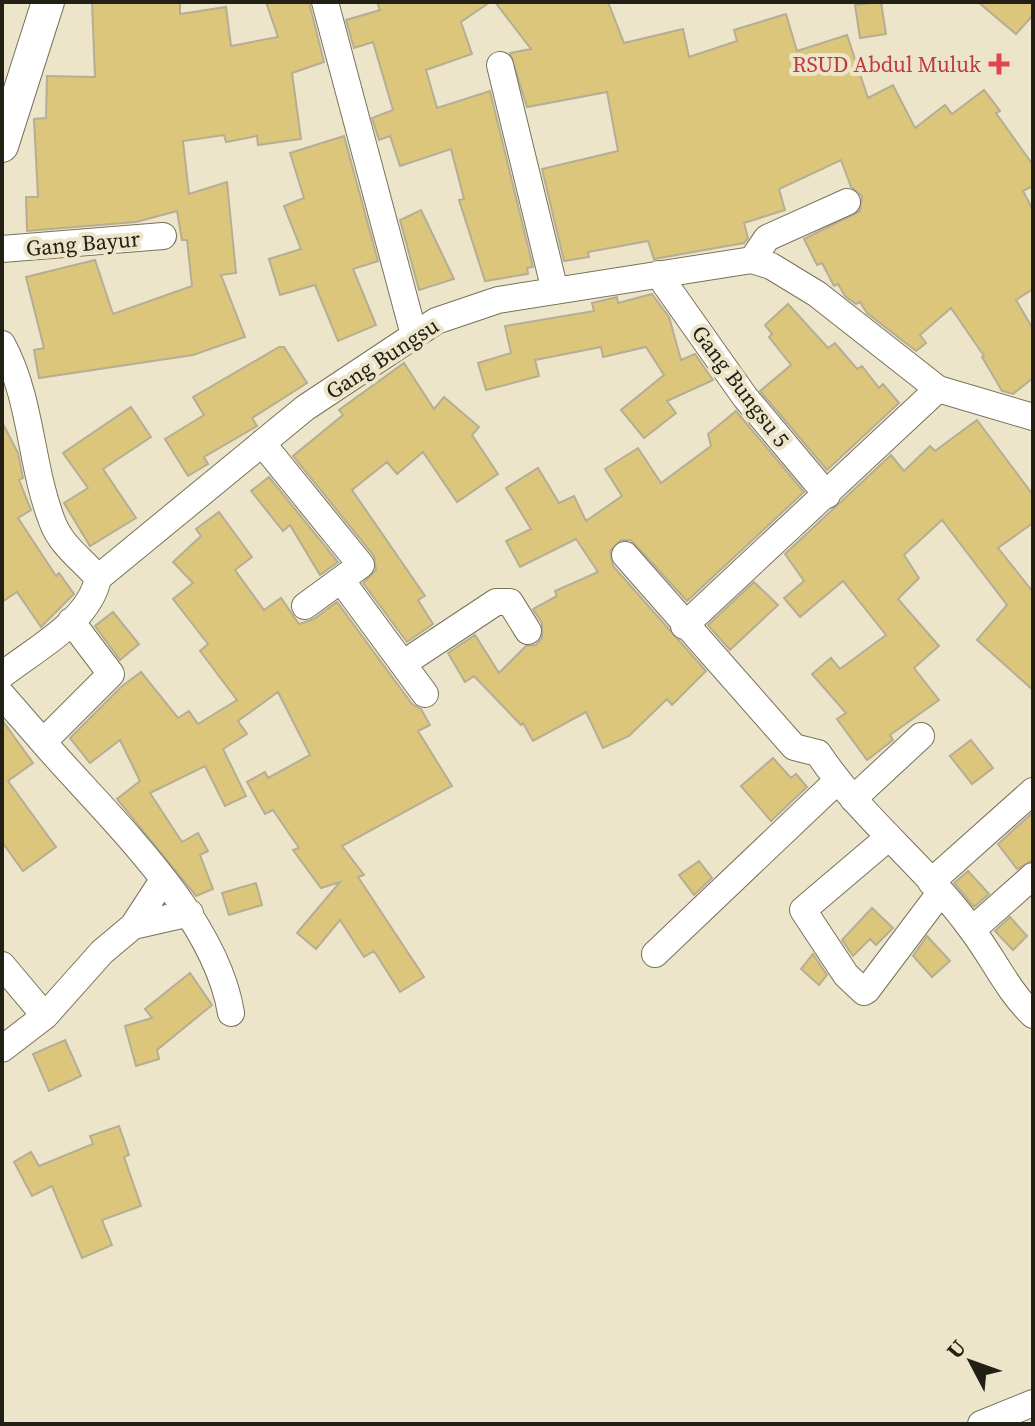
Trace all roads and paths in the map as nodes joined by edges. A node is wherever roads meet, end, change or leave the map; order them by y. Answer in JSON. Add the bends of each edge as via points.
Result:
{"nodes":[{"id":1,"x":48,"y":2,"type":"edge"},
{"id":2,"x":325,"y":2,"type":"edge"},
{"id":3,"x":500,"y":65,"type":"dead end"},
{"id":4,"x":2,"y":146,"type":"edge"},
{"id":5,"x":847,"y":202,"type":"dead end"},
{"id":6,"x":163,"y":236,"type":"dead end"},
{"id":7,"x":2,"y":249,"type":"edge"},
{"id":8,"x":752,"y":260,"type":"junction"},
{"id":9,"x":658,"y":274,"type":"junction"},
{"id":10,"x":555,"y":291,"type":"junction"},
{"id":11,"x":414,"y":335,"type":"junction"},
{"id":12,"x":2,"y":344,"type":"edge"},
{"id":13,"x":938,"y":389,"type":"junction"},
{"id":14,"x":1033,"y":417,"type":"edge"},
{"id":15,"x":262,"y":443,"type":"junction"},
{"id":16,"x":827,"y":495,"type":"junction"},
{"id":17,"x":625,"y":555,"type":"dead end"},
{"id":18,"x":98,"y":578,"type":"junction"},
{"id":19,"x":341,"y":580,"type":"junction"},
{"id":20,"x":305,"y":606,"type":"dead end"},
{"id":21,"x":71,"y":621,"type":"junction"},
{"id":22,"x":684,"y":626,"type":"junction"},
{"id":23,"x":528,"y":631,"type":"dead end"},
{"id":24,"x":404,"y":663,"type":"junction"},
{"id":25,"x":3,"y":692,"type":"edge"},
{"id":26,"x":425,"y":694,"type":"dead end"},
{"id":27,"x":921,"y":736,"type":"dead end"},
{"id":28,"x":43,"y":742,"type":"junction"},
{"id":29,"x":845,"y":790,"type":"junction"},
{"id":30,"x":1033,"y":791,"type":"edge"},
{"id":31,"x":889,"y":837,"type":"junction"},
{"id":32,"x":1033,"y":876,"type":"edge"},
{"id":33,"x":163,"y":880,"type":"junction"},
{"id":34,"x":936,"y":888,"type":"junction"},
{"id":35,"x":190,"y":913,"type":"junction"},
{"id":36,"x":133,"y":926,"type":"junction"},
{"id":37,"x":972,"y":930,"type":"junction"},
{"id":38,"x":655,"y":954,"type":"dead end"},
{"id":39,"x":2,"y":965,"type":"edge"},
{"id":40,"x":231,"y":1013,"type":"dead end"},
{"id":41,"x":1033,"y":1015,"type":"edge"},
{"id":42,"x":45,"y":1016,"type":"junction"},
{"id":43,"x":2,"y":1049,"type":"edge"},
{"id":44,"x":1033,"y":1403,"type":"edge"},
{"id":45,"x":981,"y":1424,"type":"edge"}],
"edges":[{"from":1,"to":4,"type":"street"},
{"from":2,"to":11,"type":"street"},
{"from":3,"to":10,"type":"street"},
{"from":5,"to":8,"type":"street","via":[[767,238]]},
{"from":6,"to":7,"type":"street","name":"Gang Bayur"},
{"from":8,"to":9,"type":"street","name":"Gang Bungsu"},
{"from":8,"to":13,"type":"street","via":[[817,294]]},
{"from":9,"to":10,"type":"street","name":"Gang Bungsu"},
{"from":9,"to":16,"type":"street","name":"Gang Bungsu 5","via":[[745,397]]},
{"from":10,"to":11,"type":"street","name":"Gang Bungsu","via":[[498,300],[436,321]]},
{"from":11,"to":15,"type":"street","name":"Gang Bungsu"},
{"from":12,"to":18,"type":"street","via":[[16,369],[52,522],[73,555]]},
{"from":13,"to":14,"type":"street"},
{"from":13,"to":16,"type":"street"},
{"from":15,"to":18,"type":"street","name":"Gang Bungsu"},
{"from":15,"to":19,"type":"street","via":[[361,565]]},
{"from":16,"to":22,"type":"street"},
{"from":17,"to":22,"type":"street"},
{"from":18,"to":21,"type":"street","via":[[91,602]]},
{"from":19,"to":20,"type":"street"},
{"from":19,"to":24,"type":"street"},
{"from":21,"to":25,"type":"street"},
{"from":21,"to":28,"type":"street","via":[[111,674]]},
{"from":22,"to":29,"type":"street","via":[[794,747],[818,753]]},
{"from":23,"to":24,"type":"street","via":[[510,602],[496,602]]},
{"from":24,"to":26,"type":"street"},
{"from":25,"to":28,"type":"street"},
{"from":27,"to":29,"type":"street"},
{"from":28,"to":33,"type":"street"},
{"from":29,"to":31,"type":"street"},
{"from":29,"to":38,"type":"street"},
{"from":30,"to":34,"type":"street"},
{"from":31,"to":34,"type":"street"},
{"from":31,"to":34,"type":"street","via":[[803,910],[846,975],[864,992]]},
{"from":32,"to":37,"type":"street"},
{"from":33,"to":35,"type":"street"},
{"from":33,"to":36,"type":"street"},
{"from":34,"to":37,"type":"street"},
{"from":35,"to":36,"type":"street"},
{"from":35,"to":40,"type":"street","via":[[227,988]]},
{"from":36,"to":42,"type":"street"},
{"from":37,"to":41,"type":"street","via":[[1012,994]]},
{"from":39,"to":42,"type":"street"},
{"from":42,"to":43,"type":"street"},
{"from":44,"to":45,"type":"street"}]}
